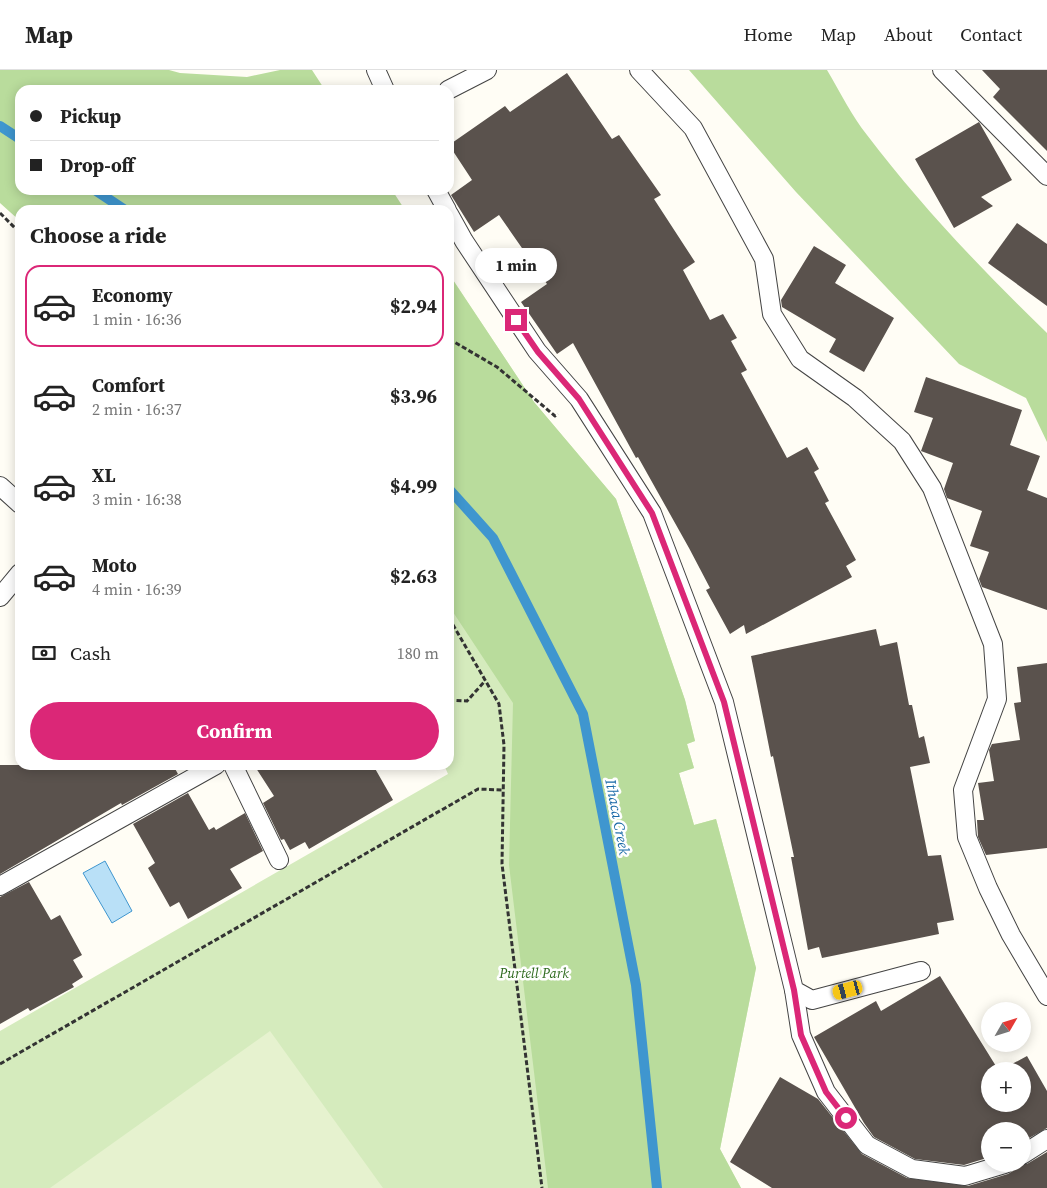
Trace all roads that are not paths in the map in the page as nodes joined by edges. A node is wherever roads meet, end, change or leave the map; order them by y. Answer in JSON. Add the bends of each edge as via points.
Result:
{"nodes":[{"id":1,"x":376,"y":70,"type":"edge"},
{"id":2,"x":488,"y":70,"type":"edge"},
{"id":3,"x":639,"y":70,"type":"edge"},
{"id":4,"x":942,"y":70,"type":"edge"},
{"id":5,"x":383,"y":85,"type":"edge"},
{"id":6,"x":454,"y":87,"type":"edge"},
{"id":7,"x":1047,"y":176,"type":"edge"},
{"id":8,"x":454,"y":223,"type":"edge"},
{"id":9,"x":0,"y":486,"type":"edge"},
{"id":10,"x":15,"y":500,"type":"edge"},
{"id":11,"x":15,"y":580,"type":"edge"},
{"id":12,"x":0,"y":597,"type":"edge"},
{"id":13,"x":207,"y":770,"type":"edge"},
{"id":14,"x":235,"y":770,"type":"edge"},
{"id":15,"x":279,"y":860,"type":"dead end"},
{"id":16,"x":0,"y":886,"type":"edge"},
{"id":17,"x":921,"y":971,"type":"dead end"},
{"id":18,"x":794,"y":990,"type":"junction"},
{"id":19,"x":1047,"y":996,"type":"edge"},
{"id":20,"x":1047,"y":1139,"type":"edge"},
{"id":21,"x":1031,"y":1149,"type":"edge"},
{"id":22,"x":981,"y":1171,"type":"edge"}],
"edges":[{"from":1,"to":5,"type":"lane"},
{"from":2,"to":6,"type":"lane"},
{"from":3,"to":19,"type":"lane","via":[[693,128],[764,259],[772,314],[800,359],[855,398],[902,441],[932,488],[993,644],[998,699],[963,790],[967,837],[1011,935]]},
{"from":4,"to":7,"type":"lane"},
{"from":8,"to":18,"type":"lane","via":[[538,352],[579,399],[652,513],[724,702]]},
{"from":9,"to":10,"type":"lane"},
{"from":11,"to":12,"type":"lane"},
{"from":13,"to":16,"type":"lane"},
{"from":14,"to":15,"type":"lane"},
{"from":17,"to":18,"type":"lane","via":[[812,1000]]},
{"from":18,"to":22,"type":"lane","via":[[801,1035],[826,1092],[867,1145],[912,1169],[965,1176]]},
{"from":20,"to":21,"type":"lane"}]}
